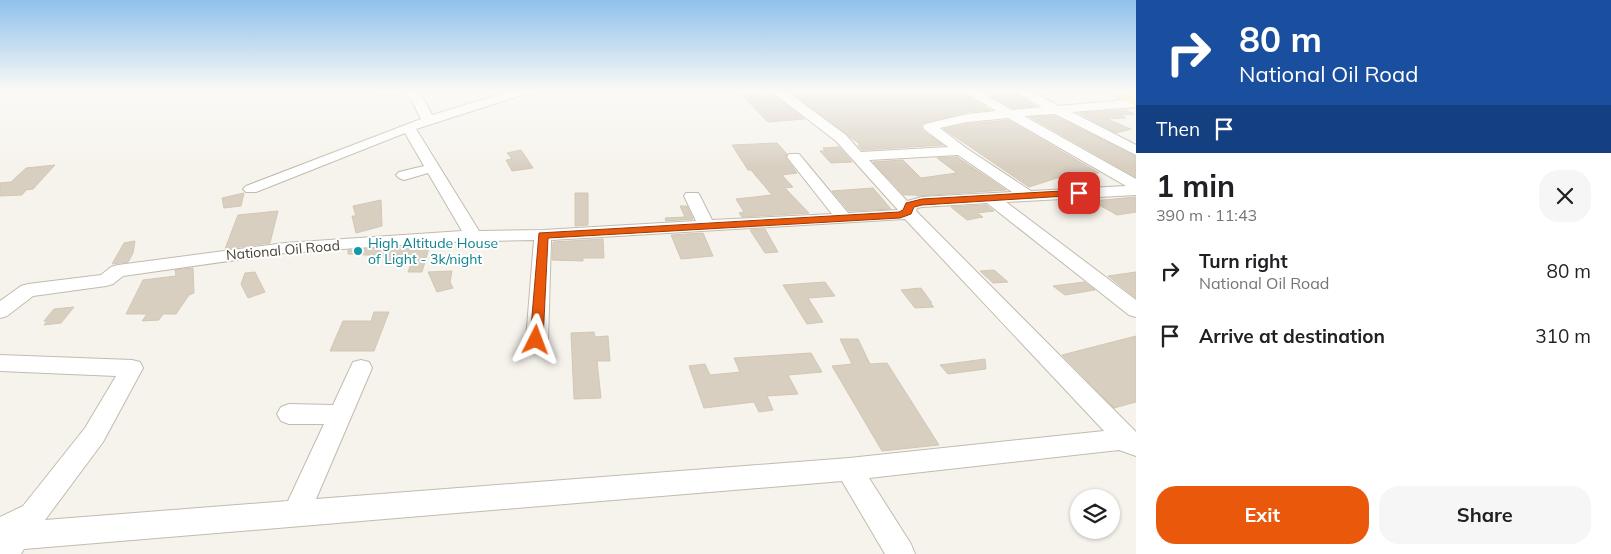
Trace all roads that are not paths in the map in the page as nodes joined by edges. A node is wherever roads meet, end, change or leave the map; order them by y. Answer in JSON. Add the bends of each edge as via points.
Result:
{"nodes":[{"id":1,"x":427,"y":116,"type":"edge"},
{"id":2,"x":445,"y":116,"type":"edge"},
{"id":3,"x":813,"y":116,"type":"edge"},
{"id":4,"x":988,"y":116,"type":"edge"},
{"id":5,"x":1010,"y":116,"type":"edge"},
{"id":6,"x":1067,"y":116,"type":"edge"},
{"id":7,"x":429,"y":121,"type":"junction"},
{"id":8,"x":408,"y":127,"type":"junction"},
{"id":9,"x":961,"y":150,"type":"junction"},
{"id":10,"x":1136,"y":151,"type":"edge"},
{"id":11,"x":858,"y":156,"type":"junction"},
{"id":12,"x":794,"y":158,"type":"dead end"},
{"id":13,"x":432,"y":168,"type":"junction"},
{"id":14,"x":404,"y":175,"type":"dead end"},
{"id":15,"x":1136,"y":185,"type":"edge"},
{"id":16,"x":251,"y":189,"type":"dead end"},
{"id":17,"x":1136,"y":190,"type":"edge"},
{"id":18,"x":692,"y":196,"type":"dead end"},
{"id":19,"x":1028,"y":196,"type":"junction"},
{"id":20,"x":990,"y":198,"type":"junction"},
{"id":21,"x":908,"y":212,"type":"junction"},
{"id":22,"x":843,"y":218,"type":"junction"},
{"id":23,"x":706,"y":225,"type":"junction"},
{"id":24,"x":543,"y":235,"type":"junction"},
{"id":25,"x":474,"y":237,"type":"junction"},
{"id":26,"x":1136,"y":310,"type":"edge"},
{"id":27,"x":0,"y":311,"type":"edge"},
{"id":28,"x":536,"y":340,"type":"dead end"},
{"id":29,"x":0,"y":363,"type":"edge"},
{"id":30,"x":361,"y":368,"type":"dead end"},
{"id":31,"x":289,"y":414,"type":"dead end"},
{"id":32,"x":340,"y":415,"type":"junction"},
{"id":33,"x":1133,"y":444,"type":"edge"},
{"id":34,"x":849,"y":469,"type":"junction"},
{"id":35,"x":296,"y":514,"type":"junction"},
{"id":36,"x":14,"y":534,"type":"edge"},
{"id":37,"x":901,"y":554,"type":"edge"}],
"edges":[{"from":1,"to":7,"type":"street"},
{"from":2,"to":7,"type":"street"},
{"from":3,"to":11,"type":"street"},
{"from":4,"to":9,"type":"street","via":[[930,127]]},
{"from":5,"to":15,"type":"street"},
{"from":6,"to":10,"type":"street"},
{"from":7,"to":8,"type":"street"},
{"from":8,"to":13,"type":"street"},
{"from":8,"to":16,"type":"street"},
{"from":9,"to":11,"type":"street"},
{"from":9,"to":19,"type":"street"},
{"from":11,"to":21,"type":"street"},
{"from":12,"to":22,"type":"street"},
{"from":13,"to":14,"type":"street"},
{"from":13,"to":25,"type":"street"},
{"from":17,"to":19,"type":"street","name":"National Oil Road"},
{"from":18,"to":23,"type":"street"},
{"from":19,"to":20,"type":"street","name":"National Oil Road"},
{"from":20,"to":21,"type":"street","name":"National Oil Road","via":[[922,202],[909,205]]},
{"from":20,"to":26,"type":"street"},
{"from":21,"to":22,"type":"street","name":"National Oil Road"},
{"from":21,"to":33,"type":"street"},
{"from":22,"to":23,"type":"street","name":"National Oil Road"},
{"from":23,"to":24,"type":"street","name":"National Oil Road"},
{"from":24,"to":25,"type":"street","name":"National Oil Road"},
{"from":24,"to":28,"type":"street"},
{"from":25,"to":27,"type":"street","name":"National Oil Road","via":[[295,247],[118,271],[106,280],[28,290]]},
{"from":29,"to":36,"type":"street","via":[[132,368],[94,435]]},
{"from":30,"to":32,"type":"street"},
{"from":31,"to":32,"type":"street"},
{"from":32,"to":35,"type":"street"},
{"from":33,"to":34,"type":"street","via":[[1119,440]]},
{"from":34,"to":35,"type":"street"},
{"from":34,"to":37,"type":"street"},
{"from":35,"to":36,"type":"street"}]}
